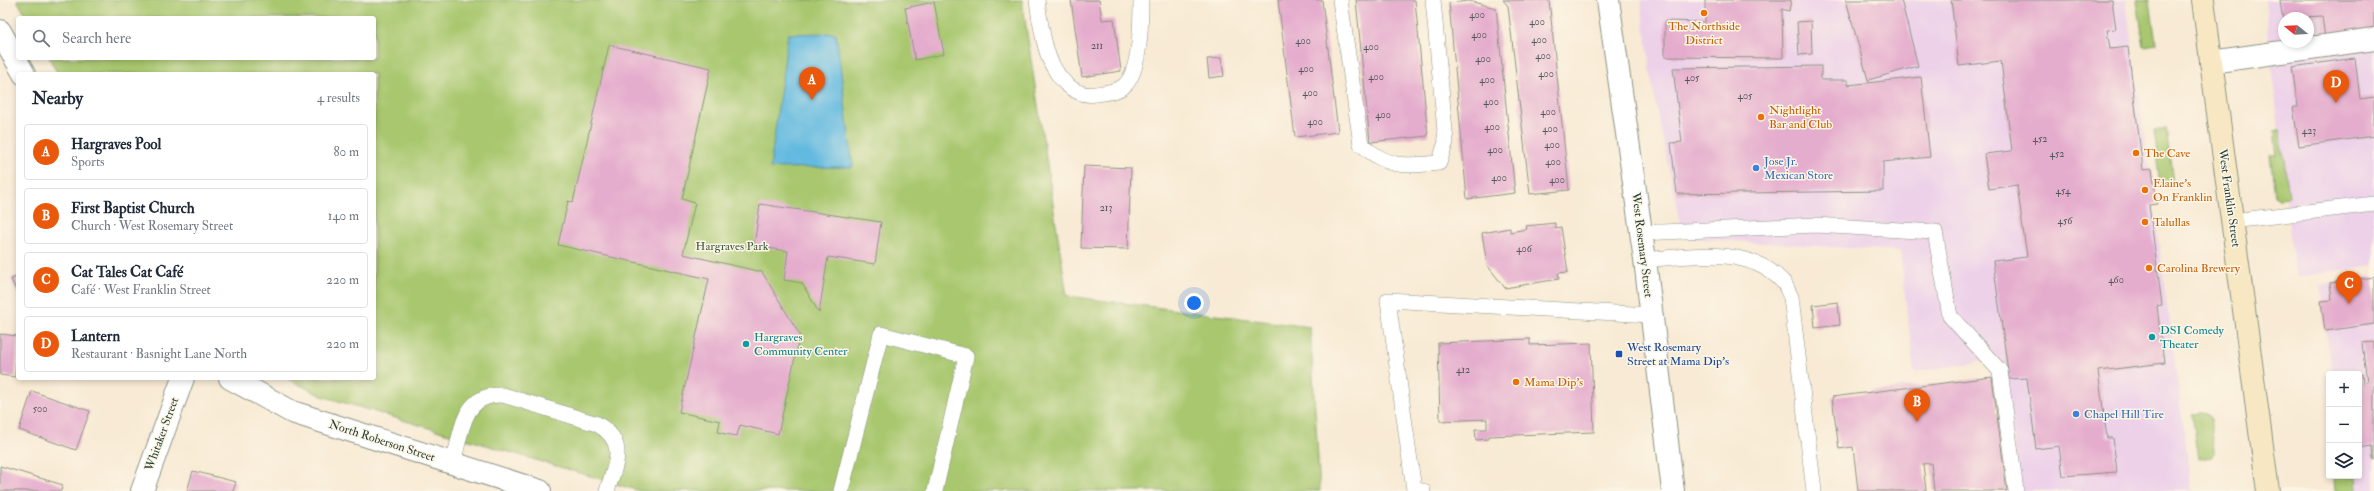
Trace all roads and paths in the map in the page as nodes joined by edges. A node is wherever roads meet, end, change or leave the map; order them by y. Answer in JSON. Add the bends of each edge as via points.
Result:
{"nodes":[{"id":1,"x":1037,"y":0,"type":"edge"},
{"id":2,"x":1140,"y":0,"type":"edge"},
{"id":3,"x":1340,"y":0,"type":"edge"},
{"id":4,"x":1434,"y":0,"type":"edge"},
{"id":5,"x":1608,"y":0,"type":"edge"},
{"id":6,"x":2203,"y":0,"type":"edge"},
{"id":7,"x":0,"y":31,"type":"edge"},
{"id":8,"x":2374,"y":39,"type":"edge"},
{"id":9,"x":16,"y":60,"type":"edge"},
{"id":10,"x":16,"y":60,"type":"edge"},
{"id":11,"x":2211,"y":62,"type":"junction"},
{"id":12,"x":23,"y":72,"type":"edge"},
{"id":13,"x":2374,"y":204,"type":"edge"},
{"id":14,"x":2232,"y":221,"type":"junction"},
{"id":15,"x":1641,"y":234,"type":"junction"},
{"id":16,"x":1645,"y":260,"type":"junction"},
{"id":17,"x":1651,"y":315,"type":"junction"},
{"id":18,"x":182,"y":380,"type":"edge"},
{"id":19,"x":234,"y":380,"type":"edge"},
{"id":20,"x":453,"y":463,"type":"junction"},
{"id":21,"x":142,"y":491,"type":"edge"},
{"id":22,"x":540,"y":491,"type":"edge"},
{"id":23,"x":607,"y":491,"type":"edge"},
{"id":24,"x":841,"y":491,"type":"edge"},
{"id":25,"x":935,"y":491,"type":"edge"},
{"id":26,"x":1423,"y":491,"type":"edge"},
{"id":27,"x":1673,"y":491,"type":"edge"},
{"id":28,"x":1814,"y":491,"type":"edge"},
{"id":29,"x":2016,"y":491,"type":"edge"},
{"id":30,"x":2268,"y":491,"type":"edge"}],
"edges":[{"from":1,"to":2,"type":"lane","via":[[1053,67],[1067,86],[1089,95],[1111,92],[1124,85],[1136,62],[1141,31]]},
{"from":3,"to":4,"type":"lane","via":[[1361,144],[1377,158],[1405,166],[1438,163],[1446,142]]},
{"from":5,"to":15,"type":"street","name":"West Rosemary Street"},
{"from":6,"to":11,"type":"main road","name":"West Franklin Street"},
{"from":7,"to":10,"type":"street"},
{"from":8,"to":11,"type":"street"},
{"from":9,"to":12,"type":"street"},
{"from":11,"to":14,"type":"main road","name":"West Franklin Street"},
{"from":13,"to":14,"type":"lane"},
{"from":14,"to":30,"type":"main road","name":"West Franklin Street"},
{"from":15,"to":16,"type":"street","name":"West Rosemary Street"},
{"from":15,"to":29,"type":"lane","via":[[1815,225],[1935,232],[1950,316],[2000,371]]},
{"from":16,"to":17,"type":"street","name":"West Rosemary Street"},
{"from":16,"to":28,"type":"lane","via":[[1728,256],[1757,263],[1783,281],[1791,297]]},
{"from":17,"to":26,"type":"lane","via":[[1388,300],[1414,490]]},
{"from":17,"to":27,"type":"street","name":"West Rosemary Street"},
{"from":18,"to":21,"type":"street","name":"Whitaker Street"},
{"from":19,"to":20,"type":"street","name":"North Roberson Street","via":[[292,412]]},
{"from":20,"to":22,"type":"street","name":"North Roberson Street"},
{"from":20,"to":23,"type":"lane","via":[[467,414],[476,401],[490,394],[503,395],[597,424],[608,430],[616,442],[618,454]]},
{"from":24,"to":25,"type":"lane","via":[[881,334],[966,356]]}]}
